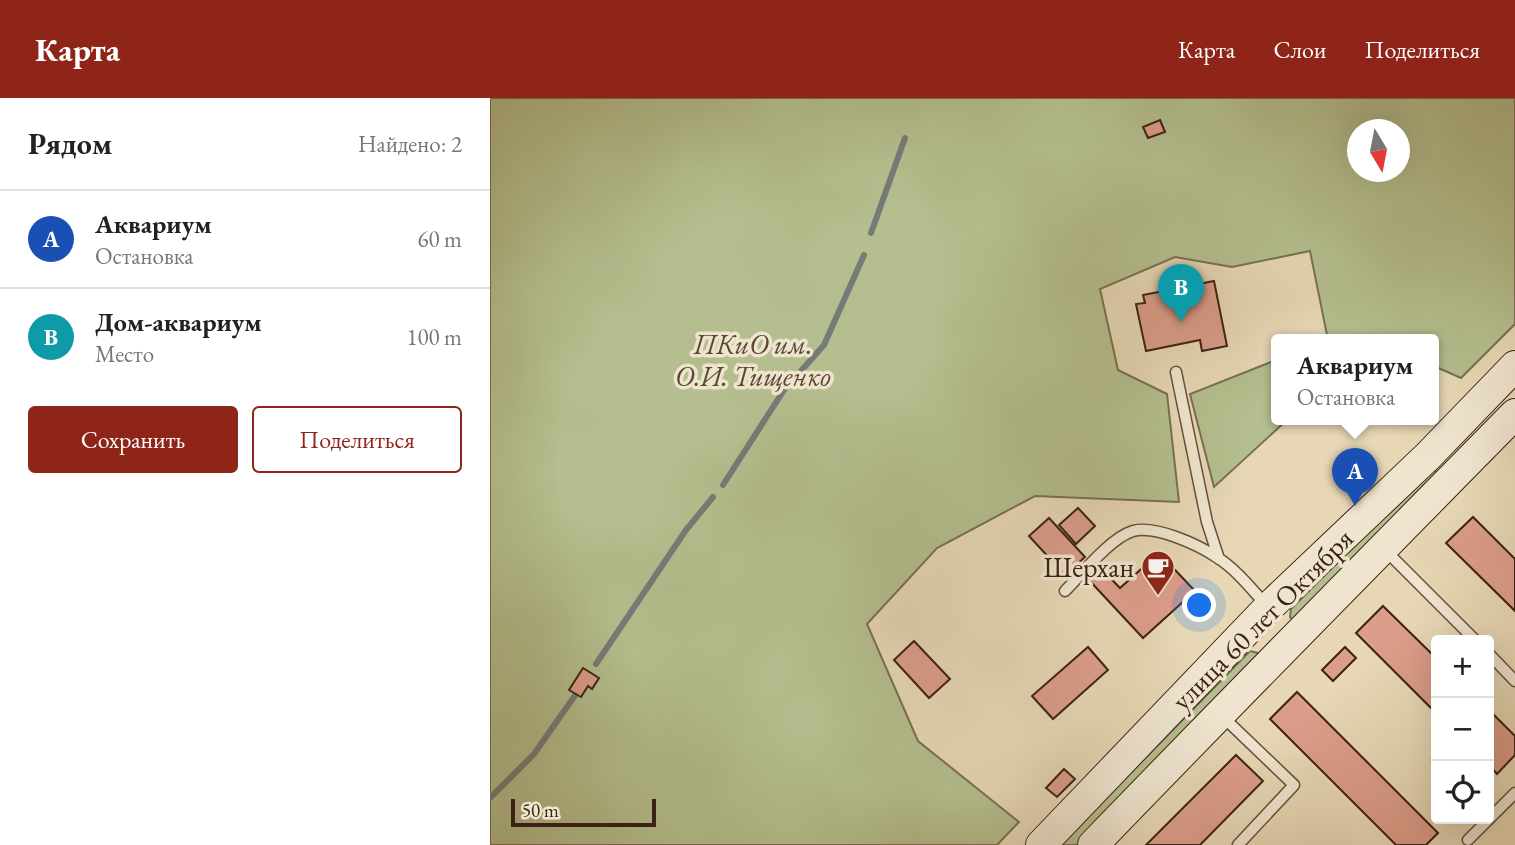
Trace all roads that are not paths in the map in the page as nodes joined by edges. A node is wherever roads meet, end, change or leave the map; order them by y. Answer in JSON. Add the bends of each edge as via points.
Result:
{"nodes":[{"id":1,"x":1515,"y":366,"type":"edge"},
{"id":2,"x":1176,"y":372,"type":"dead end"},
{"id":3,"x":1515,"y":414,"type":"edge"},
{"id":4,"x":1381,"y":547,"type":"junction"},
{"id":5,"x":1219,"y":559,"type":"junction"},
{"id":6,"x":1065,"y":592,"type":"dead end"},
{"id":7,"x":1261,"y":615,"type":"junction"},
{"id":8,"x":1470,"y":635,"type":"edge"},
{"id":9,"x":1283,"y":651,"type":"junction"},
{"id":10,"x":1494,"y":659,"type":"edge"},
{"id":11,"x":1515,"y":681,"type":"edge"},
{"id":12,"x":1220,"y":714,"type":"junction"},
{"id":13,"x":1515,"y":793,"type":"edge"},
{"id":14,"x":1468,"y":841,"type":"dead end"},
{"id":15,"x":1041,"y":845,"type":"edge"},
{"id":16,"x":1093,"y":845,"type":"edge"},
{"id":17,"x":1238,"y":845,"type":"edge"}],
"edges":[{"from":1,"to":7,"type":"main road","name":"улица 60 лет Октября"},
{"from":2,"to":5,"type":"lane"},
{"from":3,"to":4,"type":"main road","name":"улица 60 лет Октября"},
{"from":4,"to":8,"type":"lane"},
{"from":4,"to":9,"type":"main road","name":"улица 60 лет Октября"},
{"from":5,"to":6,"type":"lane","via":[[1153,530],[1133,531],[1119,538]]},
{"from":5,"to":7,"type":"lane"},
{"from":7,"to":9,"type":"main road"},
{"from":7,"to":15,"type":"main road","name":"улица 60 лет Октября"},
{"from":9,"to":12,"type":"main road","name":"улица 60 лет Октября"},
{"from":10,"to":11,"type":"lane"},
{"from":12,"to":16,"type":"main road","name":"улица 60 лет Октября"},
{"from":12,"to":17,"type":"lane","via":[[1294,785]]},
{"from":13,"to":14,"type":"lane"}]}
